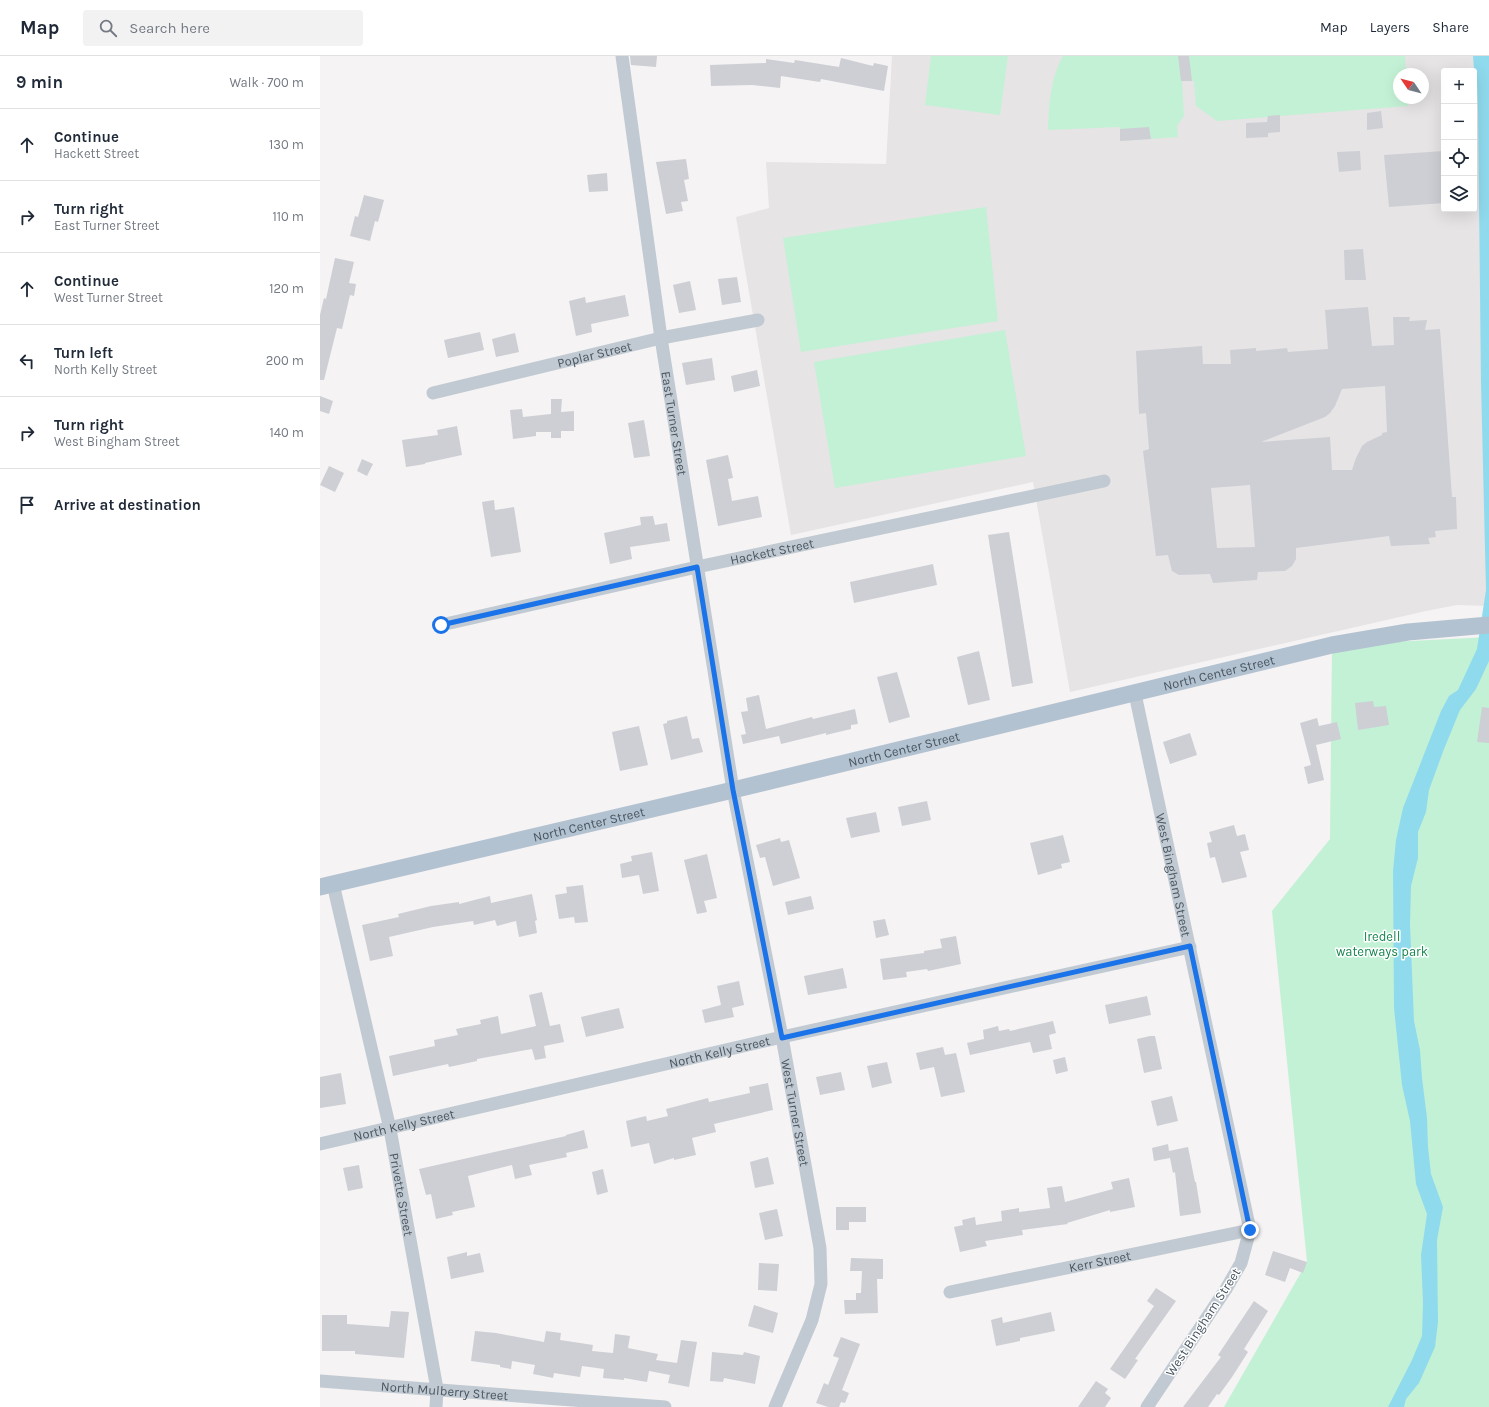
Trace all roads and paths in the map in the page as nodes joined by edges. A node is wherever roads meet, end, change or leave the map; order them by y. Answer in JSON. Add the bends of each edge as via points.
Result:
{"nodes":[{"id":1,"x":622,"y":56,"type":"edge"},
{"id":2,"x":758,"y":320,"type":"dead end"},
{"id":3,"x":661,"y":338,"type":"junction"},
{"id":4,"x":433,"y":393,"type":"dead end"},
{"id":5,"x":1104,"y":481,"type":"dead end"},
{"id":6,"x":697,"y":567,"type":"junction"},
{"id":7,"x":441,"y":625,"type":"dead end"},
{"id":8,"x":1489,"y":625,"type":"edge"},
{"id":9,"x":1135,"y":694,"type":"junction"},
{"id":10,"x":733,"y":790,"type":"junction"},
{"id":11,"x":327,"y":885,"type":"edge"},
{"id":12,"x":1190,"y":946,"type":"junction"},
{"id":13,"x":782,"y":1038,"type":"junction"},
{"id":14,"x":390,"y":1129,"type":"junction"},
{"id":15,"x":320,"y":1144,"type":"edge"},
{"id":16,"x":1250,"y":1230,"type":"junction"},
{"id":17,"x":950,"y":1292,"type":"dead end"},
{"id":18,"x":320,"y":1382,"type":"edge"},
{"id":19,"x":437,"y":1390,"type":"junction"},
{"id":20,"x":436,"y":1407,"type":"edge"},
{"id":21,"x":665,"y":1407,"type":"edge"},
{"id":22,"x":775,"y":1407,"type":"edge"},
{"id":23,"x":1148,"y":1407,"type":"edge"}],
"edges":[{"from":1,"to":3,"type":"street","name":"East Turner Street"},
{"from":2,"to":3,"type":"street","name":"Poplar Street"},
{"from":3,"to":4,"type":"street","name":"Poplar Street"},
{"from":3,"to":6,"type":"street","name":"East Turner Street"},
{"from":5,"to":6,"type":"street","name":"Hackett Street"},
{"from":6,"to":7,"type":"street","name":"Hackett Street"},
{"from":6,"to":10,"type":"street","name":"East Turner Street"},
{"from":8,"to":9,"type":"main road","name":"North Center Street","via":[[1408,632],[1332,645]]},
{"from":9,"to":10,"type":"main road","name":"North Center Street"},
{"from":9,"to":12,"type":"street","name":"West Bingham Street"},
{"from":10,"to":11,"type":"main road","name":"North Center Street"},
{"from":10,"to":13,"type":"street","name":"West Turner Street"},
{"from":11,"to":14,"type":"street","name":"Privette Street"},
{"from":12,"to":13,"type":"street","name":"North Kelly Street"},
{"from":12,"to":16,"type":"street","name":"West Bingham Street"},
{"from":13,"to":14,"type":"street","name":"North Kelly Street"},
{"from":13,"to":22,"type":"street","name":"West Turner Street","via":[[820,1248],[821,1284],[812,1320]]},
{"from":14,"to":15,"type":"street","name":"North Kelly Street"},
{"from":14,"to":19,"type":"street","name":"Privette Street"},
{"from":16,"to":17,"type":"street","name":"Kerr Street"},
{"from":16,"to":23,"type":"street","name":"West Bingham Street","via":[[1241,1263]]},
{"from":18,"to":19,"type":"street","name":"North Mulberry Street"},
{"from":19,"to":20,"type":"street","name":"Privette Street"},
{"from":19,"to":21,"type":"street","name":"North Mulberry Street"}]}
